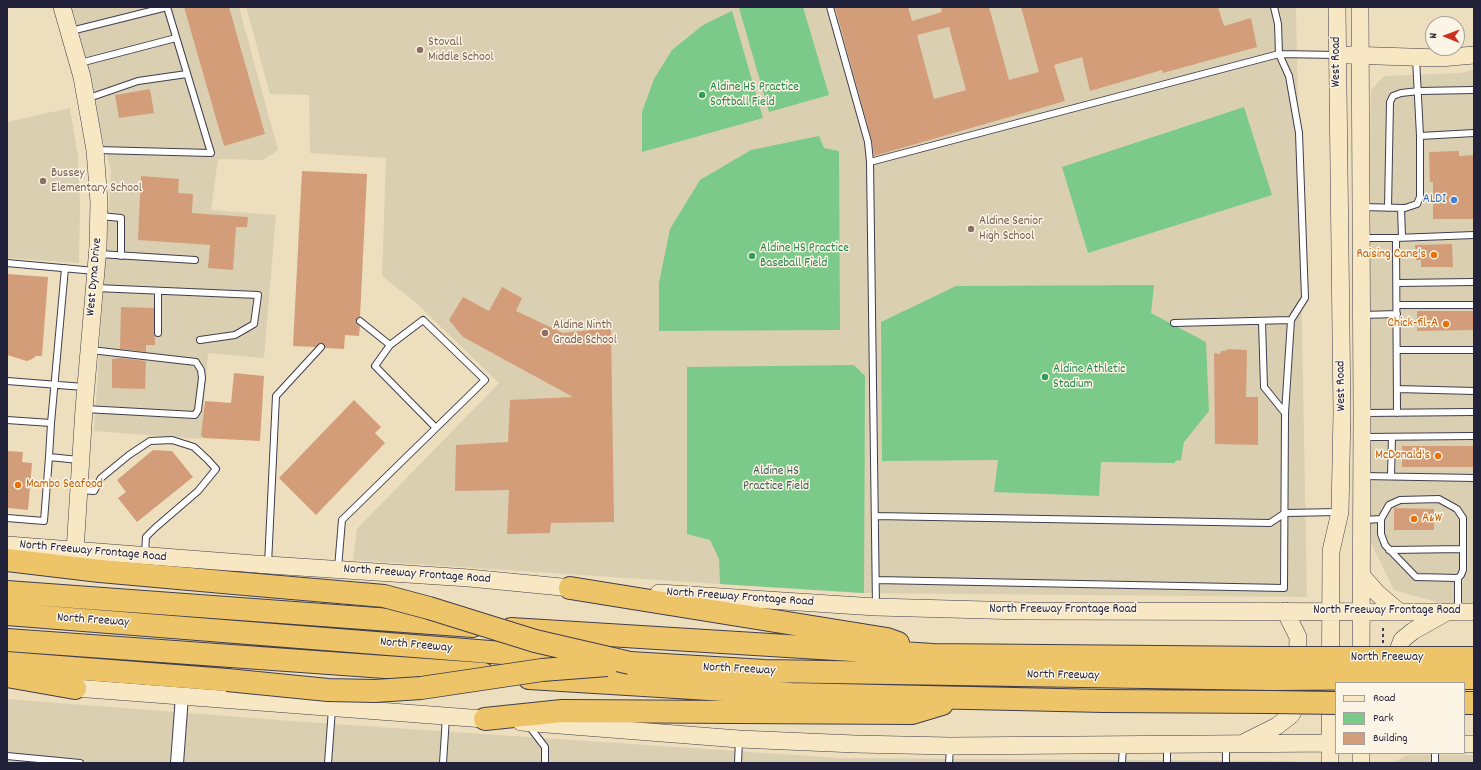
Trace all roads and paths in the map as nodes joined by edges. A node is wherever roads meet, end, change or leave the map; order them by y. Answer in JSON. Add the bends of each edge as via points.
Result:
{"nodes":[{"id":1,"x":62,"y":7,"type":"edge"},
{"id":2,"x":167,"y":7,"type":"edge"},
{"id":3,"x":830,"y":7,"type":"edge"},
{"id":4,"x":1274,"y":7,"type":"edge"},
{"id":5,"x":1337,"y":7,"type":"edge"},
{"id":6,"x":1360,"y":7,"type":"edge"},
{"id":7,"x":69,"y":32,"type":"junction"},
{"id":8,"x":176,"y":38,"type":"junction"},
{"id":9,"x":1278,"y":54,"type":"junction"},
{"id":10,"x":1337,"y":55,"type":"junction"},
{"id":11,"x":1359,"y":55,"type":"junction"},
{"id":12,"x":1474,"y":55,"type":"edge"},
{"id":13,"x":1416,"y":57,"type":"junction"},
{"id":14,"x":79,"y":64,"type":"junction"},
{"id":15,"x":187,"y":74,"type":"junction"},
{"id":16,"x":1474,"y":90,"type":"edge"},
{"id":17,"x":1419,"y":91,"type":"junction"},
{"id":18,"x":86,"y":99,"type":"junction"},
{"id":19,"x":1474,"y":134,"type":"edge"},
{"id":20,"x":1420,"y":136,"type":"junction"},
{"id":21,"x":95,"y":150,"type":"junction"},
{"id":22,"x":870,"y":162,"type":"junction"},
{"id":23,"x":1360,"y":207,"type":"junction"},
{"id":24,"x":1388,"y":208,"type":"junction"},
{"id":25,"x":1401,"y":208,"type":"junction"},
{"id":26,"x":99,"y":216,"type":"junction"},
{"id":27,"x":1474,"y":235,"type":"edge"},
{"id":28,"x":1361,"y":238,"type":"junction"},
{"id":29,"x":1399,"y":238,"type":"junction"},
{"id":30,"x":121,"y":256,"type":"junction"},
{"id":31,"x":195,"y":260,"type":"dead end"},
{"id":32,"x":97,"y":262,"type":"junction"},
{"id":33,"x":7,"y":263,"type":"edge"},
{"id":34,"x":65,"y":268,"type":"junction"},
{"id":35,"x":1474,"y":282,"type":"edge"},
{"id":36,"x":1397,"y":283,"type":"junction"},
{"id":37,"x":94,"y":288,"type":"junction"},
{"id":38,"x":158,"y":292,"type":"junction"},
{"id":39,"x":1397,"y":305,"type":"junction"},
{"id":40,"x":1474,"y":305,"type":"edge"},
{"id":41,"x":1397,"y":314,"type":"junction"},
{"id":42,"x":1361,"y":315,"type":"junction"},
{"id":43,"x":360,"y":320,"type":"dead end"},
{"id":44,"x":1291,"y":320,"type":"junction"},
{"id":45,"x":1262,"y":322,"type":"junction"},
{"id":46,"x":1174,"y":323,"type":"dead end"},
{"id":47,"x":158,"y":332,"type":"dead end"},
{"id":48,"x":200,"y":340,"type":"dead end"},
{"id":49,"x":390,"y":346,"type":"junction"},
{"id":50,"x":321,"y":347,"type":"dead end"},
{"id":51,"x":88,"y":350,"type":"junction"},
{"id":52,"x":1397,"y":350,"type":"junction"},
{"id":53,"x":1474,"y":350,"type":"edge"},
{"id":54,"x":7,"y":381,"type":"edge"},
{"id":55,"x":56,"y":385,"type":"junction"},
{"id":56,"x":86,"y":387,"type":"junction"},
{"id":57,"x":1397,"y":389,"type":"junction"},
{"id":58,"x":1474,"y":391,"type":"edge"},
{"id":59,"x":84,"y":409,"type":"junction"},
{"id":60,"x":1474,"y":412,"type":"edge"},
{"id":61,"x":1285,"y":413,"type":"junction"},
{"id":62,"x":1342,"y":413,"type":"junction"},
{"id":63,"x":1362,"y":413,"type":"junction"},
{"id":64,"x":1397,"y":413,"type":"junction"},
{"id":65,"x":7,"y":420,"type":"edge"},
{"id":66,"x":51,"y":424,"type":"junction"},
{"id":67,"x":436,"y":428,"type":"junction"},
{"id":68,"x":1474,"y":436,"type":"edge"},
{"id":69,"x":1362,"y":437,"type":"junction"},
{"id":70,"x":1392,"y":437,"type":"junction"},
{"id":71,"x":49,"y":457,"type":"junction"},
{"id":72,"x":80,"y":460,"type":"junction"},
{"id":73,"x":1362,"y":476,"type":"junction"},
{"id":74,"x":1391,"y":476,"type":"junction"},
{"id":75,"x":1474,"y":478,"type":"edge"},
{"id":76,"x":78,"y":490,"type":"junction"},
{"id":77,"x":1340,"y":512,"type":"junction"},
{"id":78,"x":1285,"y":513,"type":"junction"},
{"id":79,"x":1362,"y":515,"type":"junction"},
{"id":80,"x":875,"y":516,"type":"junction"},
{"id":81,"x":7,"y":518,"type":"edge"},
{"id":82,"x":1381,"y":519,"type":"junction"},
{"id":83,"x":7,"y":545,"type":"edge"},
{"id":84,"x":1463,"y":549,"type":"junction"},
{"id":85,"x":1389,"y":550,"type":"junction"},
{"id":86,"x":74,"y":551,"type":"junction"},
{"id":87,"x":144,"y":556,"type":"junction"},
{"id":88,"x":7,"y":560,"type":"edge"},
{"id":89,"x":268,"y":566,"type":"junction"},
{"id":90,"x":338,"y":570,"type":"junction"},
{"id":91,"x":1361,"y":575,"type":"junction"},
{"id":92,"x":1458,"y":578,"type":"junction"},
{"id":93,"x":876,"y":580,"type":"junction"},
{"id":94,"x":570,"y":588,"type":"junction"},
{"id":95,"x":7,"y":592,"type":"edge"},
{"id":96,"x":876,"y":607,"type":"junction"},
{"id":97,"x":1285,"y":611,"type":"junction"},
{"id":98,"x":1331,"y":611,"type":"junction"},
{"id":99,"x":1361,"y":611,"type":"junction"},
{"id":100,"x":1398,"y":612,"type":"junction"},
{"id":101,"x":1460,"y":612,"type":"edge"},
{"id":102,"x":7,"y":614,"type":"edge"},
{"id":103,"x":7,"y":640,"type":"edge"},
{"id":104,"x":933,"y":655,"type":"junction"},
{"id":105,"x":1474,"y":658,"type":"edge"},
{"id":106,"x":7,"y":662,"type":"edge"},
{"id":107,"x":630,"y":664,"type":"junction"},
{"id":108,"x":1421,"y":668,"type":"junction"},
{"id":109,"x":7,"y":676,"type":"edge"},
{"id":110,"x":1474,"y":678,"type":"edge"},
{"id":111,"x":1361,"y":682,"type":"edge"},
{"id":112,"x":1395,"y":682,"type":"edge"},
{"id":113,"x":7,"y":683,"type":"edge"},
{"id":114,"x":75,"y":688,"type":"junction"},
{"id":115,"x":182,"y":696,"type":"junction"},
{"id":116,"x":962,"y":698,"type":"junction"},
{"id":117,"x":1335,"y":702,"type":"edge"},
{"id":118,"x":333,"y":707,"type":"junction"},
{"id":119,"x":446,"y":716,"type":"junction"},
{"id":120,"x":485,"y":719,"type":"junction"},
{"id":121,"x":526,"y":723,"type":"junction"},
{"id":122,"x":739,"y":738,"type":"junction"},
{"id":123,"x":1333,"y":743,"type":"edge"},
{"id":124,"x":1232,"y":744,"type":"junction"},
{"id":125,"x":1122,"y":745,"type":"junction"},
{"id":126,"x":1167,"y":745,"type":"junction"},
{"id":127,"x":949,"y":755,"type":"edge"},
{"id":128,"x":7,"y":756,"type":"edge"},
{"id":129,"x":80,"y":763,"type":"edge"},
{"id":130,"x":177,"y":763,"type":"edge"},
{"id":131,"x":328,"y":763,"type":"edge"},
{"id":132,"x":443,"y":763,"type":"edge"},
{"id":133,"x":545,"y":763,"type":"edge"},
{"id":134,"x":738,"y":763,"type":"edge"},
{"id":135,"x":1122,"y":763,"type":"edge"},
{"id":136,"x":1167,"y":763,"type":"edge"},
{"id":137,"x":1226,"y":763,"type":"edge"},
{"id":138,"x":1330,"y":763,"type":"edge"}],
"edges":[{"from":1,"to":7,"type":"main road","name":"West Dyna Drive"},
{"from":2,"to":7,"type":"lane"},
{"from":2,"to":8,"type":"lane"},
{"from":3,"to":22,"type":"lane","via":[[868,142]]},
{"from":4,"to":9,"type":"lane","via":[[1278,24]]},
{"from":5,"to":10,"type":"main road","name":"West Road"},
{"from":6,"to":11,"type":"main road","name":"West Road"},
{"from":7,"to":14,"type":"main road","name":"West Dyna Drive"},
{"from":8,"to":14,"type":"lane"},
{"from":8,"to":15,"type":"lane"},
{"from":9,"to":10,"type":"lane"},
{"from":9,"to":22,"type":"lane"},
{"from":9,"to":44,"type":"lane","via":[[1289,76],[1299,133],[1305,298]]},
{"from":10,"to":11,"type":"main road"},
{"from":10,"to":62,"type":"main road","name":"West Road"},
{"from":11,"to":13,"type":"main road"},
{"from":11,"to":23,"type":"main road","name":"West Road"},
{"from":12,"to":13,"type":"main road"},
{"from":13,"to":17,"type":"lane"},
{"from":14,"to":18,"type":"main road","name":"West Dyna Drive"},
{"from":15,"to":18,"type":"lane","via":[[138,81]]},
{"from":15,"to":21,"type":"lane","via":[[210,153]]},
{"from":16,"to":17,"type":"lane"},
{"from":17,"to":20,"type":"lane"},
{"from":17,"to":24,"type":"lane","via":[[1401,93],[1394,96],[1390,102]]},
{"from":18,"to":21,"type":"main road","name":"West Dyna Drive"},
{"from":19,"to":20,"type":"lane"},
{"from":20,"to":25,"type":"lane","via":[[1420,197],[1417,204]]},
{"from":21,"to":26,"type":"main road","name":"West Dyna Drive"},
{"from":22,"to":80,"type":"lane"},
{"from":23,"to":24,"type":"lane"},
{"from":23,"to":28,"type":"main road","name":"West Road"},
{"from":24,"to":25,"type":"lane"},
{"from":25,"to":29,"type":"lane"},
{"from":26,"to":30,"type":"lane","via":[[121,218]]},
{"from":26,"to":32,"type":"main road","name":"West Dyna Drive"},
{"from":27,"to":29,"type":"lane"},
{"from":28,"to":29,"type":"lane"},
{"from":28,"to":42,"type":"main road","name":"West Road"},
{"from":29,"to":36,"type":"lane"},
{"from":30,"to":31,"type":"lane"},
{"from":30,"to":32,"type":"lane"},
{"from":32,"to":34,"type":"lane"},
{"from":32,"to":37,"type":"main road","name":"West Dyna Drive"},
{"from":33,"to":34,"type":"lane"},
{"from":34,"to":55,"type":"lane"},
{"from":35,"to":36,"type":"lane"},
{"from":36,"to":39,"type":"lane"},
{"from":37,"to":38,"type":"lane"},
{"from":37,"to":51,"type":"main road","name":"West Dyna Drive"},
{"from":38,"to":47,"type":"lane"},
{"from":38,"to":48,"type":"lane","via":[[258,295],[254,324],[235,335]]},
{"from":39,"to":40,"type":"lane"},
{"from":39,"to":41,"type":"lane"},
{"from":41,"to":42,"type":"lane"},
{"from":41,"to":52,"type":"lane"},
{"from":42,"to":63,"type":"main road","name":"West Road"},
{"from":43,"to":49,"type":"lane"},
{"from":44,"to":45,"type":"lane"},
{"from":44,"to":61,"type":"lane"},
{"from":45,"to":46,"type":"lane"},
{"from":45,"to":61,"type":"lane","via":[[1264,387]]},
{"from":49,"to":67,"type":"lane","via":[[375,366]]},
{"from":49,"to":67,"type":"lane","via":[[422,320],[485,380]]},
{"from":50,"to":89,"type":"lane","via":[[276,396]]},
{"from":51,"to":56,"type":"main road","name":"West Dyna Drive"},
{"from":51,"to":59,"type":"lane","via":[[196,362],[202,378],[198,410],[194,415]]},
{"from":52,"to":53,"type":"lane"},
{"from":52,"to":57,"type":"lane"},
{"from":54,"to":55,"type":"lane"},
{"from":55,"to":56,"type":"lane"},
{"from":55,"to":66,"type":"lane"},
{"from":56,"to":59,"type":"main road","name":"West Dyna Drive"},
{"from":57,"to":58,"type":"lane"},
{"from":57,"to":64,"type":"lane"},
{"from":59,"to":72,"type":"main road","name":"West Dyna Drive"},
{"from":60,"to":64,"type":"lane"},
{"from":61,"to":78,"type":"lane"},
{"from":62,"to":63,"type":"main road"},
{"from":62,"to":77,"type":"main road","name":"West Road"},
{"from":63,"to":64,"type":"lane"},
{"from":63,"to":69,"type":"main road","name":"West Road"},
{"from":65,"to":66,"type":"lane"},
{"from":66,"to":71,"type":"lane"},
{"from":67,"to":90,"type":"lane","via":[[342,520]]},
{"from":68,"to":70,"type":"lane"},
{"from":69,"to":70,"type":"lane"},
{"from":69,"to":73,"type":"main road","name":"West Road"},
{"from":70,"to":74,"type":"lane"},
{"from":71,"to":72,"type":"lane"},
{"from":71,"to":81,"type":"lane","via":[[44,521]]},
{"from":72,"to":76,"type":"main road","name":"West Dyna Drive"},
{"from":73,"to":74,"type":"lane"},
{"from":73,"to":79,"type":"main road","name":"West Road"},
{"from":74,"to":75,"type":"lane"},
{"from":76,"to":86,"type":"main road","name":"West Dyna Drive"},
{"from":76,"to":87,"type":"lane","via":[[94,491],[101,478],[150,441],[172,440],[194,447],[208,460],[216,469],[198,491],[146,537]]},
{"from":77,"to":78,"type":"lane"},
{"from":77,"to":79,"type":"main road"},
{"from":77,"to":98,"type":"main road","name":"West Road","via":[[1331,551]]},
{"from":78,"to":80,"type":"lane","via":[[1270,523]]},
{"from":78,"to":93,"type":"lane","via":[[1284,588]]},
{"from":79,"to":82,"type":"lane"},
{"from":79,"to":91,"type":"main road","name":"West Road"},
{"from":80,"to":93,"type":"lane"},
{"from":82,"to":84,"type":"lane","via":[[1395,501],[1444,500],[1458,509],[1463,518]]},
{"from":82,"to":85,"type":"lane","via":[[1381,534]]},
{"from":83,"to":86,"type":"main road","name":"North Freeway Frontage Road"},
{"from":84,"to":85,"type":"lane"},
{"from":84,"to":92,"type":"lane","via":[[1463,570]]},
{"from":85,"to":92,"type":"lane","via":[[1416,577]]},
{"from":86,"to":87,"type":"main road","name":"North Freeway Frontage Road"},
{"from":87,"to":89,"type":"main road","name":"North Freeway Frontage Road"},
{"from":88,"to":107,"type":"highway","bridge":true,"via":[[100,571],[384,596],[534,641]]},
{"from":89,"to":90,"type":"main road","name":"North Freeway Frontage Road"},
{"from":90,"to":94,"type":"main road","name":"North Freeway Frontage Road","via":[[469,578]]},
{"from":91,"to":99,"type":"main road","name":"West Road"},
{"from":91,"to":100,"type":"main road"},
{"from":92,"to":101,"type":"lane"},
{"from":93,"to":96,"type":"lane"},
{"from":94,"to":96,"type":"main road","name":"North Freeway Frontage Road"},
{"from":94,"to":104,"type":"highway","via":[[887,639]]},
{"from":95,"to":104,"type":"highway","name":"North Freeway","via":[[601,636]]},
{"from":96,"to":97,"type":"main road","name":"North Freeway Frontage Road","via":[[1023,611]]},
{"from":97,"to":98,"type":"main road","name":"North Freeway Frontage Road"},
{"from":97,"to":124,"type":"main road","via":[[1298,637],[1296,706],[1291,715],[1277,726]]},
{"from":98,"to":99,"type":"main road","name":"North Freeway Frontage Road"},
{"from":98,"to":123,"type":"main road","name":"West Road"},
{"from":99,"to":100,"type":"main road","name":"North Freeway Frontage Road"},
{"from":99,"to":111,"type":"main road","name":"West Road"},
{"from":100,"to":101,"type":"main road","name":"North Freeway Frontage Road"},
{"from":101,"to":112,"type":"main road","via":[[1413,631],[1402,640],[1395,658]]},
{"from":102,"to":107,"type":"highway","name":"North Freeway","bridge":true},
{"from":103,"to":116,"type":"highway","name":"North Freeway","via":[[630,685],[791,694]]},
{"from":104,"to":108,"type":"highway","name":"North Freeway","bridge":true,"via":[[1273,658]]},
{"from":105,"to":108,"type":"highway","name":"North Freeway"},
{"from":106,"to":107,"type":"highway","bridge":true,"via":[[328,690],[375,691],[421,688],[542,670]]},
{"from":107,"to":108,"type":"highway","name":"North Freeway","bridge":true,"via":[[765,671],[1272,679]]},
{"from":108,"to":110,"type":"highway","name":"North Freeway"},
{"from":109,"to":114,"type":"highway"},
{"from":113,"to":114,"type":"main road"},
{"from":114,"to":115,"type":"main road"},
{"from":115,"to":118,"type":"main road"},
{"from":115,"to":130,"type":"street"},
{"from":116,"to":117,"type":"highway","name":"North Freeway","bridge":true},
{"from":116,"to":120,"type":"highway","via":[[912,713],[562,711]]},
{"from":118,"to":119,"type":"main road"},
{"from":118,"to":131,"type":"lane"},
{"from":119,"to":120,"type":"main road"},
{"from":119,"to":132,"type":"lane"},
{"from":120,"to":121,"type":"main road"},
{"from":121,"to":122,"type":"main road"},
{"from":121,"to":133,"type":"lane","via":[[545,747]]},
{"from":122,"to":127,"type":"main road","via":[[855,744]]},
{"from":122,"to":134,"type":"lane"},
{"from":123,"to":124,"type":"main road"},
{"from":123,"to":138,"type":"main road","name":"West Road"},
{"from":124,"to":126,"type":"main road"},
{"from":124,"to":137,"type":"lane"},
{"from":125,"to":126,"type":"main road"},
{"from":125,"to":127,"type":"main road"},
{"from":125,"to":135,"type":"lane"},
{"from":126,"to":136,"type":"lane"},
{"from":128,"to":129,"type":"lane"}]}
